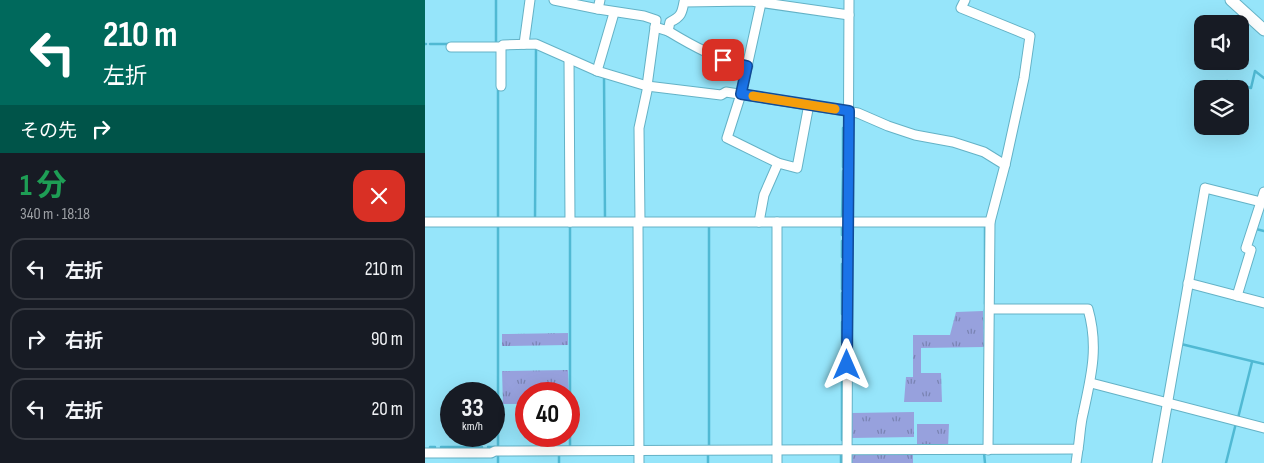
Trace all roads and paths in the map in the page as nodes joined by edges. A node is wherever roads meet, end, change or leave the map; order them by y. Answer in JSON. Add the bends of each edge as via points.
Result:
{"nodes":[{"id":1,"x":530,"y":0,"type":"edge"},
{"id":2,"x":554,"y":0,"type":"edge"},
{"id":3,"x":849,"y":0,"type":"edge"},
{"id":4,"x":965,"y":0,"type":"edge"},
{"id":5,"x":1232,"y":0,"type":"edge"},
{"id":6,"x":684,"y":1,"type":"edge"},
{"id":7,"x":761,"y":3,"type":"junction"},
{"id":8,"x":599,"y":5,"type":"edge"},
{"id":9,"x":614,"y":12,"type":"junction"},
{"id":10,"x":849,"y":15,"type":"junction"},
{"id":11,"x":655,"y":27,"type":"junction"},
{"id":12,"x":668,"y":30,"type":"junction"},
{"id":13,"x":1264,"y":30,"type":"edge"},
{"id":14,"x":524,"y":44,"type":"junction"},
{"id":15,"x":451,"y":47,"type":"dead end"},
{"id":16,"x":501,"y":47,"type":"junction"},
{"id":17,"x":569,"y":59,"type":"junction"},
{"id":18,"x":747,"y":66,"type":"junction"},
{"id":19,"x":597,"y":71,"type":"junction"},
{"id":20,"x":501,"y":86,"type":"dead end"},
{"id":21,"x":647,"y":86,"type":"junction"},
{"id":22,"x":741,"y":94,"type":"junction"},
{"id":23,"x":809,"y":104,"type":"junction"},
{"id":24,"x":849,"y":111,"type":"junction"},
{"id":25,"x":778,"y":163,"type":"junction"},
{"id":26,"x":1005,"y":165,"type":"junction"},
{"id":27,"x":1264,"y":192,"type":"edge"},
{"id":28,"x":1261,"y":202,"type":"junction"},
{"id":29,"x":425,"y":222,"type":"edge"},
{"id":30,"x":570,"y":222,"type":"junction"},
{"id":31,"x":639,"y":222,"type":"junction"},
{"id":32,"x":759,"y":222,"type":"junction"},
{"id":33,"x":777,"y":222,"type":"junction"},
{"id":34,"x":847,"y":222,"type":"junction"},
{"id":35,"x":990,"y":222,"type":"junction"},
{"id":36,"x":1188,"y":283,"type":"junction"},
{"id":37,"x":1237,"y":296,"type":"junction"},
{"id":38,"x":1264,"y":303,"type":"edge"},
{"id":39,"x":990,"y":308,"type":"junction"},
{"id":40,"x":1091,"y":384,"type":"junction"},
{"id":41,"x":1167,"y":402,"type":"junction"},
{"id":42,"x":1264,"y":428,"type":"edge"},
{"id":43,"x":1078,"y":449,"type":"junction"},
{"id":44,"x":639,"y":450,"type":"junction"},
{"id":45,"x":777,"y":450,"type":"junction"},
{"id":46,"x":847,"y":450,"type":"junction"},
{"id":47,"x":988,"y":450,"type":"junction"},
{"id":48,"x":425,"y":453,"type":"edge"},
{"id":49,"x":491,"y":453,"type":"junction"},
{"id":50,"x":491,"y":463,"type":"edge"},
{"id":51,"x":639,"y":463,"type":"edge"},
{"id":52,"x":777,"y":463,"type":"edge"},
{"id":53,"x":847,"y":463,"type":"edge"},
{"id":54,"x":1076,"y":463,"type":"edge"},
{"id":55,"x":1157,"y":463,"type":"edge"}],
"edges":[{"from":1,"to":14,"type":"street"},
{"from":2,"to":8,"type":"street"},
{"from":3,"to":10,"type":"street"},
{"from":4,"to":26,"type":"street","via":[[961,8],[1030,36]]},
{"from":5,"to":13,"type":"main road"},
{"from":6,"to":7,"type":"street"},
{"from":6,"to":12,"type":"street","via":[[682,14],[670,22]]},
{"from":7,"to":10,"type":"street"},
{"from":7,"to":18,"type":"street"},
{"from":8,"to":9,"type":"street"},
{"from":9,"to":11,"type":"street","via":[[656,20]]},
{"from":9,"to":19,"type":"street"},
{"from":10,"to":24,"type":"street"},
{"from":11,"to":12,"type":"street"},
{"from":11,"to":21,"type":"street"},
{"from":12,"to":18,"type":"street","via":[[700,50]]},
{"from":14,"to":16,"type":"street"},
{"from":14,"to":17,"type":"street","via":[[536,44]]},
{"from":15,"to":16,"type":"street"},
{"from":16,"to":20,"type":"street"},
{"from":17,"to":19,"type":"street"},
{"from":17,"to":30,"type":"street"},
{"from":18,"to":22,"type":"street"},
{"from":19,"to":21,"type":"street"},
{"from":21,"to":22,"type":"street","via":[[721,95],[726,92]]},
{"from":21,"to":31,"type":"street","via":[[639,128]]},
{"from":22,"to":23,"type":"street"},
{"from":22,"to":25,"type":"street","via":[[727,138]]},
{"from":23,"to":24,"type":"street"},
{"from":23,"to":25,"type":"street","via":[[797,168]]},
{"from":24,"to":26,"type":"street","via":[[915,135],[978,150]]},
{"from":24,"to":34,"type":"street"},
{"from":25,"to":32,"type":"street","via":[[764,195]]},
{"from":26,"to":35,"type":"street"},
{"from":27,"to":28,"type":"street"},
{"from":28,"to":36,"type":"street","via":[[1205,188]]},
{"from":28,"to":37,"type":"street","via":[[1246,248],[1251,250]]},
{"from":29,"to":30,"type":"street"},
{"from":30,"to":31,"type":"street"},
{"from":31,"to":32,"type":"street"},
{"from":31,"to":44,"type":"street"},
{"from":32,"to":33,"type":"street"},
{"from":33,"to":34,"type":"street"},
{"from":33,"to":45,"type":"street"},
{"from":34,"to":35,"type":"street"},
{"from":34,"to":46,"type":"street"},
{"from":35,"to":39,"type":"street"},
{"from":36,"to":37,"type":"street"},
{"from":36,"to":41,"type":"street"},
{"from":37,"to":38,"type":"street"},
{"from":39,"to":40,"type":"street","via":[[1088,309],[1094,336]]},
{"from":39,"to":47,"type":"street"},
{"from":40,"to":41,"type":"street"},
{"from":40,"to":43,"type":"street"},
{"from":41,"to":42,"type":"street"},
{"from":41,"to":55,"type":"street"},
{"from":43,"to":47,"type":"street"},
{"from":43,"to":54,"type":"street"},
{"from":44,"to":45,"type":"street"},
{"from":44,"to":49,"type":"street"},
{"from":44,"to":51,"type":"street"},
{"from":45,"to":46,"type":"street"},
{"from":45,"to":52,"type":"street"},
{"from":46,"to":47,"type":"street"},
{"from":46,"to":53,"type":"street"},
{"from":48,"to":49,"type":"street"},
{"from":49,"to":50,"type":"street"}]}
